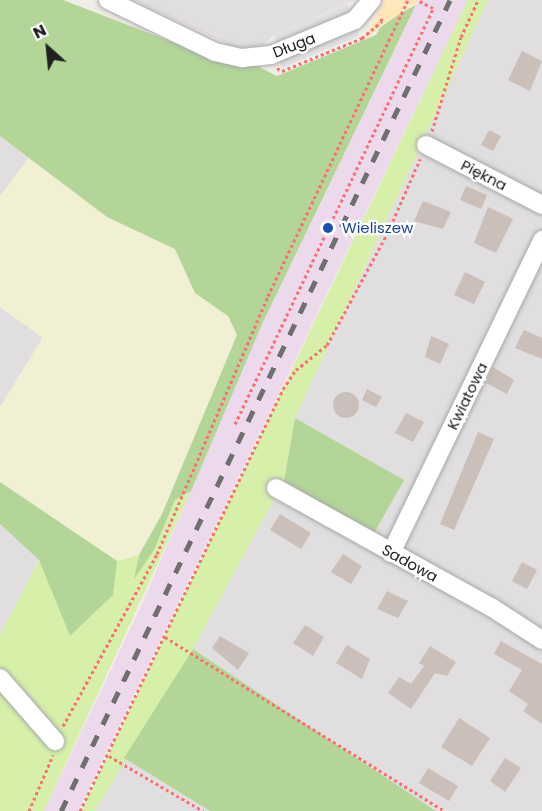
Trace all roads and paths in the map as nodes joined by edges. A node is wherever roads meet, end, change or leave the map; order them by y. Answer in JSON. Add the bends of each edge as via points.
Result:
{"nodes":[{"id":1,"x":108,"y":0,"type":"edge"},
{"id":2,"x":372,"y":0,"type":"edge"},
{"id":3,"x":408,"y":0,"type":"edge"},
{"id":4,"x":417,"y":0,"type":"edge"},
{"id":5,"x":478,"y":0,"type":"edge"},
{"id":6,"x":362,"y":38,"type":"dead end"},
{"id":7,"x":325,"y":53,"type":"dead end"},
{"id":8,"x":426,"y":145,"type":"junction"},
{"id":9,"x":542,"y":205,"type":"edge"},
{"id":10,"x":542,"y":240,"type":"edge"},
{"id":11,"x":235,"y":424,"type":"dead end"},
{"id":12,"x":276,"y":488,"type":"dead end"},
{"id":13,"x":391,"y":553,"type":"junction"},
{"id":14,"x":165,"y":637,"type":"junction"},
{"id":15,"x":542,"y":640,"type":"edge"},
{"id":16,"x":0,"y":678,"type":"edge"},
{"id":17,"x":55,"y":741,"type":"junction"},
{"id":18,"x":108,"y":756,"type":"junction"},
{"id":19,"x":30,"y":811,"type":"edge"},
{"id":20,"x":80,"y":811,"type":"edge"},
{"id":21,"x":203,"y":811,"type":"edge"},
{"id":22,"x":445,"y":811,"type":"edge"}],
"edges":[{"from":1,"to":2,"type":"street","name":"Długa","via":[[215,52],[242,58],[271,55],[355,20]]},
{"from":3,"to":17,"type":"path","via":[[268,296],[157,554]]},
{"from":4,"to":11,"type":"path","via":[[433,8]]},
{"from":5,"to":8,"type":"path","via":[[461,38],[440,112]]},
{"from":6,"to":7,"type":"path"},
{"from":8,"to":9,"type":"street","name":"Piękna"},
{"from":8,"to":14,"type":"path","via":[[388,232],[327,345],[296,370],[282,389]]},
{"from":10,"to":13,"type":"street","name":"Kwiatowa"},
{"from":12,"to":13,"type":"street","name":"Sadowa"},
{"from":13,"to":15,"type":"street","name":"Sadowa"},
{"from":14,"to":18,"type":"path"},
{"from":14,"to":22,"type":"path"},
{"from":16,"to":17,"type":"street"},
{"from":17,"to":19,"type":"path","via":[[52,762]]},
{"from":18,"to":20,"type":"path"},
{"from":18,"to":21,"type":"path"}]}
